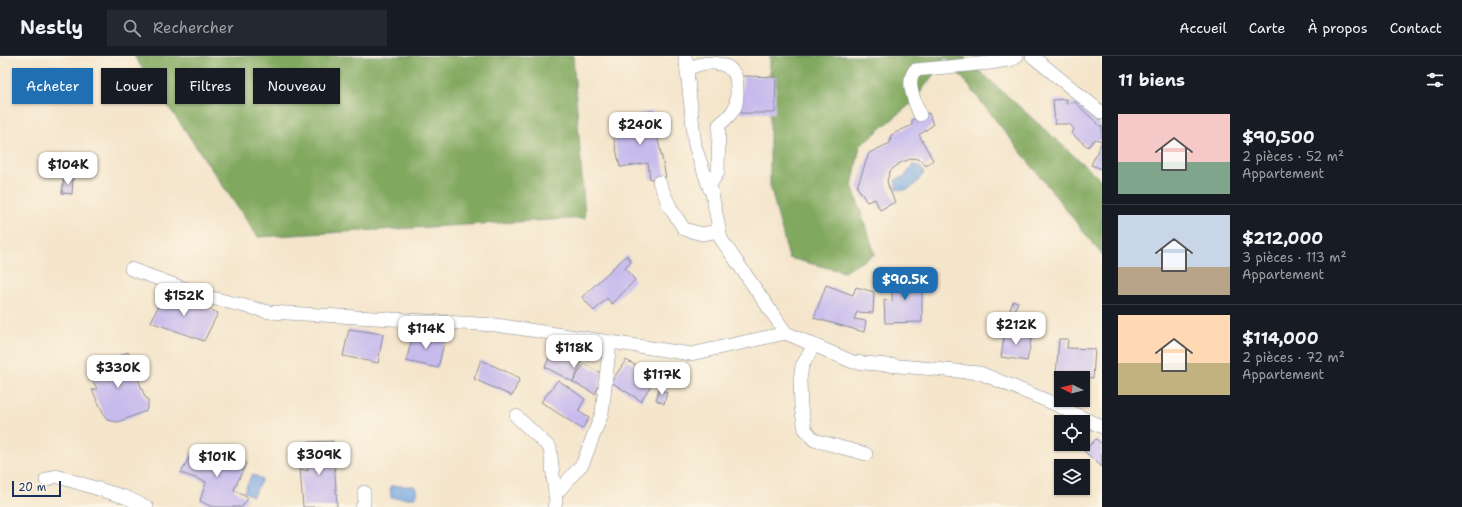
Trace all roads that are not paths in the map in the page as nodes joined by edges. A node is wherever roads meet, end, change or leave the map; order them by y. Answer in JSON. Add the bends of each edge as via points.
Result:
{"nodes":[{"id":1,"x":685,"y":56,"type":"edge"},
{"id":2,"x":1017,"y":56,"type":"edge"},
{"id":3,"x":1032,"y":56,"type":"edge"},
{"id":4,"x":687,"y":70,"type":"junction"},
{"id":5,"x":1102,"y":112,"type":"edge"},
{"id":6,"x":920,"y":115,"type":"dead end"},
{"id":7,"x":659,"y":182,"type":"dead end"},
{"id":8,"x":709,"y":187,"type":"junction"},
{"id":9,"x":719,"y":231,"type":"junction"},
{"id":10,"x":132,"y":269,"type":"dead end"},
{"id":11,"x":786,"y":333,"type":"junction"},
{"id":12,"x":610,"y":342,"type":"junction"},
{"id":13,"x":814,"y":345,"type":"junction"},
{"id":14,"x":516,"y":416,"type":"dead end"},
{"id":15,"x":1102,"y":427,"type":"edge"},
{"id":16,"x":866,"y":454,"type":"dead end"},
{"id":17,"x":46,"y":480,"type":"dead end"},
{"id":18,"x":364,"y":492,"type":"dead end"},
{"id":19,"x":555,"y":501,"type":"edge"},
{"id":20,"x":147,"y":507,"type":"edge"},
{"id":21,"x":362,"y":507,"type":"edge"}],
"edges":[{"from":1,"to":4,"type":"street"},
{"from":2,"to":6,"type":"street","via":[[1013,59],[915,70],[911,74],[911,85]]},
{"from":3,"to":5,"type":"street"},
{"from":4,"to":8,"type":"street","via":[[695,146]]},
{"from":4,"to":8,"type":"street","via":[[703,63],[719,64],[729,69],[736,78],[736,106],[718,125],[718,172]]},
{"from":7,"to":9,"type":"street","via":[[671,209],[684,229],[702,234]]},
{"from":8,"to":9,"type":"street"},
{"from":9,"to":11,"type":"street","via":[[721,239]]},
{"from":10,"to":12,"type":"street","via":[[208,297],[269,312],[496,324]]},
{"from":11,"to":12,"type":"street","via":[[691,354]]},
{"from":11,"to":13,"type":"street"},
{"from":12,"to":19,"type":"street","via":[[602,413],[583,463]]},
{"from":13,"to":15,"type":"street","via":[[853,362],[980,373]]},
{"from":13,"to":16,"type":"street","via":[[802,366],[800,380],[805,429],[814,440]]},
{"from":14,"to":19,"type":"street","via":[[550,448]]},
{"from":17,"to":20,"type":"street","via":[[56,476],[125,497]]},
{"from":18,"to":21,"type":"street"}]}
